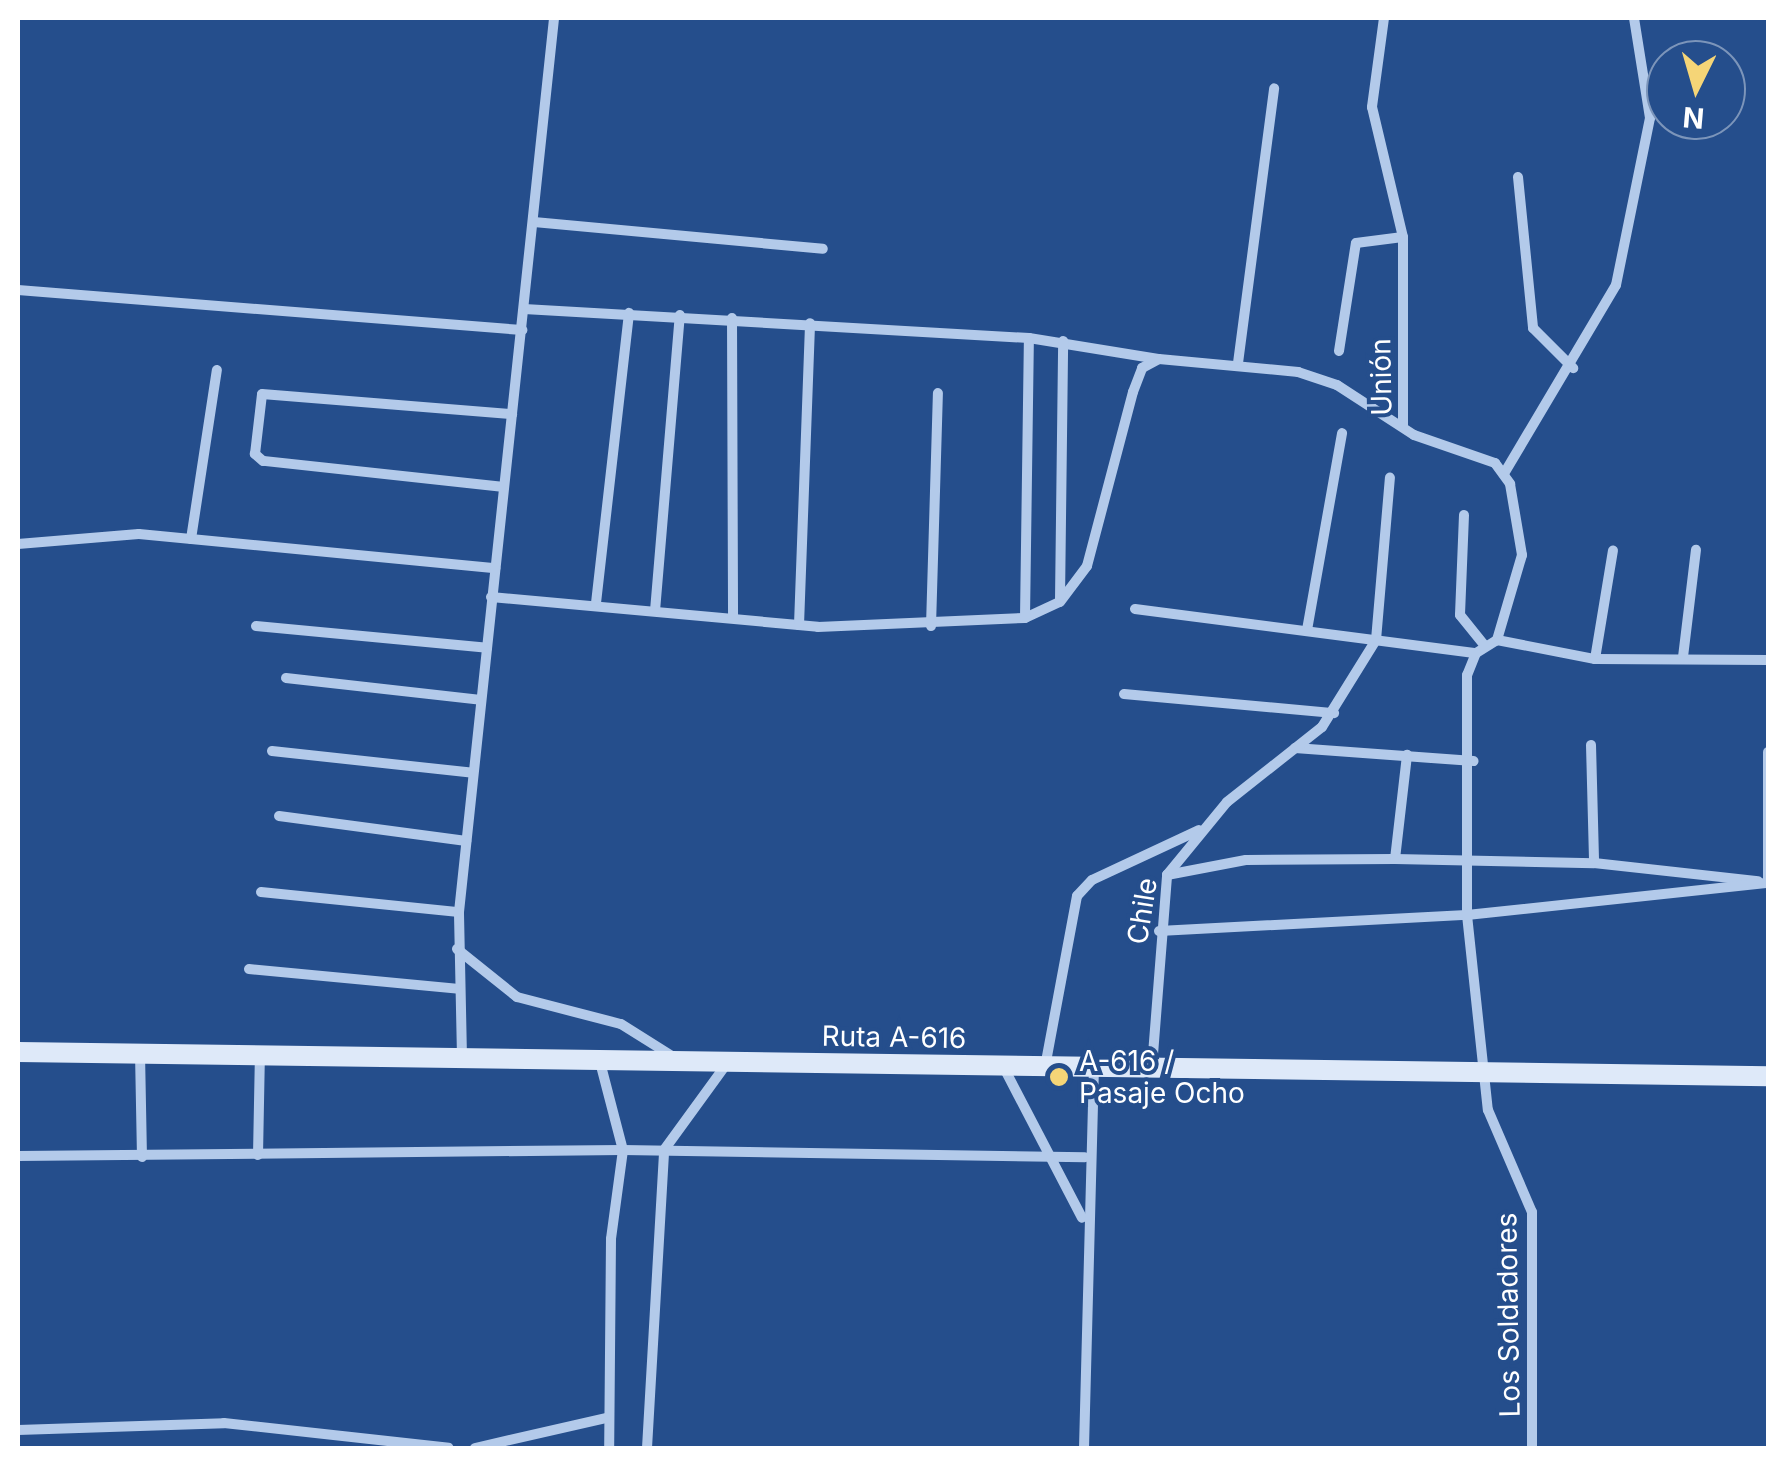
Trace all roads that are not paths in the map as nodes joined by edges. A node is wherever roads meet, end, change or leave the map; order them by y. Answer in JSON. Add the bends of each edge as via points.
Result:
{"nodes":[{"id":1,"x":554,"y":18,"type":"edge"},
{"id":2,"x":1384,"y":18,"type":"edge"},
{"id":3,"x":1634,"y":18,"type":"edge"},
{"id":4,"x":1274,"y":88,"type":"dead end"},
{"id":5,"x":1518,"y":177,"type":"dead end"},
{"id":6,"x":534,"y":222,"type":"junction"},
{"id":7,"x":1403,"y":237,"type":"junction"},
{"id":8,"x":823,"y":249,"type":"dead end"},
{"id":9,"x":18,"y":290,"type":"edge"},
{"id":10,"x":524,"y":308,"type":"junction"},
{"id":11,"x":629,"y":313,"type":"junction"},
{"id":12,"x":680,"y":316,"type":"junction"},
{"id":13,"x":732,"y":318,"type":"junction"},
{"id":14,"x":810,"y":322,"type":"junction"},
{"id":15,"x":522,"y":330,"type":"junction"},
{"id":16,"x":1028,"y":338,"type":"junction"},
{"id":17,"x":1063,"y":341,"type":"junction"},
{"id":18,"x":1339,"y":351,"type":"dead end"},
{"id":19,"x":1159,"y":359,"type":"junction"},
{"id":20,"x":1238,"y":362,"type":"junction"},
{"id":21,"x":1573,"y":368,"type":"junction"},
{"id":22,"x":217,"y":370,"type":"dead end"},
{"id":23,"x":938,"y":393,"type":"dead end"},
{"id":24,"x":512,"y":414,"type":"junction"},
{"id":25,"x":1403,"y":428,"type":"junction"},
{"id":26,"x":1342,"y":433,"type":"dead end"},
{"id":27,"x":1505,"y":472,"type":"junction"},
{"id":28,"x":1390,"y":478,"type":"dead end"},
{"id":29,"x":504,"y":486,"type":"junction"},
{"id":30,"x":1464,"y":515,"type":"dead end"},
{"id":31,"x":191,"y":539,"type":"junction"},
{"id":32,"x":18,"y":544,"type":"edge"},
{"id":33,"x":1612,"y":550,"type":"dead end"},
{"id":34,"x":1696,"y":550,"type":"dead end"},
{"id":35,"x":495,"y":568,"type":"junction"},
{"id":36,"x":492,"y":597,"type":"junction"},
{"id":37,"x":1060,"y":602,"type":"junction"},
{"id":38,"x":596,"y":603,"type":"junction"},
{"id":39,"x":1135,"y":609,"type":"dead end"},
{"id":40,"x":655,"y":611,"type":"junction"},
{"id":41,"x":733,"y":617,"type":"junction"},
{"id":42,"x":1025,"y":618,"type":"junction"},
{"id":43,"x":799,"y":625,"type":"junction"},
{"id":44,"x":256,"y":626,"type":"dead end"},
{"id":45,"x":931,"y":626,"type":"junction"},
{"id":46,"x":1307,"y":630,"type":"junction"},
{"id":47,"x":1376,"y":640,"type":"junction"},
{"id":48,"x":1497,"y":640,"type":"junction"},
{"id":49,"x":486,"y":648,"type":"junction"},
{"id":50,"x":1480,"y":649,"type":"junction"},
{"id":51,"x":1684,"y":657,"type":"junction"},
{"id":52,"x":1595,"y":659,"type":"junction"},
{"id":53,"x":1768,"y":660,"type":"edge"},
{"id":54,"x":286,"y":678,"type":"dead end"},
{"id":55,"x":1124,"y":694,"type":"dead end"},
{"id":56,"x":481,"y":700,"type":"junction"},
{"id":57,"x":1334,"y":713,"type":"junction"},
{"id":58,"x":1591,"y":745,"type":"dead end"},
{"id":59,"x":1292,"y":748,"type":"junction"},
{"id":60,"x":272,"y":750,"type":"dead end"},
{"id":61,"x":1768,"y":752,"type":"edge"},
{"id":62,"x":1408,"y":754,"type":"junction"},
{"id":63,"x":1474,"y":761,"type":"junction"},
{"id":64,"x":474,"y":773,"type":"junction"},
{"id":65,"x":279,"y":816,"type":"dead end"},
{"id":66,"x":1200,"y":829,"type":"junction"},
{"id":67,"x":466,"y":841,"type":"junction"},
{"id":68,"x":1395,"y":859,"type":"junction"},
{"id":69,"x":1468,"y":861,"type":"junction"},
{"id":70,"x":1594,"y":862,"type":"junction"},
{"id":71,"x":1167,"y":875,"type":"junction"},
{"id":72,"x":1768,"y":882,"type":"edge"},
{"id":73,"x":261,"y":892,"type":"dead end"},
{"id":74,"x":459,"y":912,"type":"junction"},
{"id":75,"x":1467,"y":915,"type":"junction"},
{"id":76,"x":1159,"y":931,"type":"junction"},
{"id":77,"x":457,"y":949,"type":"junction"},
{"id":78,"x":248,"y":970,"type":"dead end"},
{"id":79,"x":459,"y":989,"type":"junction"},
{"id":80,"x":18,"y":1052,"type":"edge"},
{"id":81,"x":140,"y":1053,"type":"junction"},
{"id":82,"x":260,"y":1054,"type":"junction"},
{"id":83,"x":462,"y":1057,"type":"junction"},
{"id":84,"x":600,"y":1062,"type":"junction"},
{"id":85,"x":681,"y":1062,"type":"junction"},
{"id":86,"x":728,"y":1062,"type":"junction"},
{"id":87,"x":1002,"y":1066,"type":"junction"},
{"id":88,"x":1045,"y":1067,"type":"junction"},
{"id":89,"x":1094,"y":1067,"type":"junction"},
{"id":90,"x":1484,"y":1071,"type":"junction"},
{"id":91,"x":1152,"y":1073,"type":"junction"},
{"id":92,"x":1768,"y":1076,"type":"edge"},
{"id":93,"x":623,"y":1150,"type":"junction"},
{"id":94,"x":664,"y":1150,"type":"junction"},
{"id":95,"x":18,"y":1156,"type":"edge"},
{"id":96,"x":258,"y":1156,"type":"junction"},
{"id":97,"x":142,"y":1157,"type":"junction"},
{"id":98,"x":1050,"y":1157,"type":"junction"},
{"id":99,"x":1085,"y":1157,"type":"junction"},
{"id":100,"x":1085,"y":1223,"type":"junction"},
{"id":101,"x":606,"y":1418,"type":"junction"},
{"id":102,"x":18,"y":1430,"type":"edge"},
{"id":103,"x":449,"y":1448,"type":"edge"},
{"id":104,"x":475,"y":1448,"type":"edge"},
{"id":105,"x":609,"y":1448,"type":"edge"},
{"id":106,"x":646,"y":1448,"type":"edge"},
{"id":107,"x":1084,"y":1448,"type":"edge"},
{"id":108,"x":1532,"y":1448,"type":"edge"}],
"edges":[{"from":1,"to":6,"type":"street"},
{"from":2,"to":7,"type":"street","name":"Unión","via":[[1372,106]]},
{"from":3,"to":21,"type":"street","via":[[1650,118],[1616,285]]},
{"from":4,"to":20,"type":"street"},
{"from":5,"to":21,"type":"street","via":[[1534,328]]},
{"from":6,"to":8,"type":"street"},
{"from":6,"to":10,"type":"street"},
{"from":7,"to":18,"type":"street","via":[[1356,243]]},
{"from":7,"to":25,"type":"street","name":"Unión"},
{"from":9,"to":15,"type":"street"},
{"from":10,"to":11,"type":"street"},
{"from":10,"to":15,"type":"street"},
{"from":11,"to":12,"type":"street"},
{"from":11,"to":38,"type":"street"},
{"from":12,"to":13,"type":"street"},
{"from":12,"to":40,"type":"street"},
{"from":13,"to":14,"type":"street"},
{"from":13,"to":41,"type":"street"},
{"from":14,"to":16,"type":"street"},
{"from":14,"to":43,"type":"street"},
{"from":15,"to":24,"type":"street"},
{"from":16,"to":17,"type":"street"},
{"from":16,"to":42,"type":"street"},
{"from":17,"to":19,"type":"street"},
{"from":17,"to":37,"type":"street"},
{"from":19,"to":20,"type":"street"},
{"from":19,"to":37,"type":"street","via":[[1142,368],[1112,500],[1087,566]]},
{"from":20,"to":25,"type":"street","via":[[1337,385]]},
{"from":21,"to":27,"type":"street"},
{"from":22,"to":31,"type":"street"},
{"from":23,"to":45,"type":"street"},
{"from":24,"to":29,"type":"street"},
{"from":24,"to":29,"type":"street","via":[[262,394],[255,454],[262,461]]},
{"from":25,"to":27,"type":"street","name":"Unión"},
{"from":26,"to":46,"type":"street"},
{"from":27,"to":48,"type":"street","via":[[1522,554]]},
{"from":28,"to":47,"type":"street"},
{"from":29,"to":35,"type":"street"},
{"from":30,"to":50,"type":"street","via":[[1460,615]]},
{"from":31,"to":32,"type":"street"},
{"from":31,"to":35,"type":"street"},
{"from":33,"to":52,"type":"street"},
{"from":34,"to":51,"type":"street"},
{"from":35,"to":36,"type":"street"},
{"from":36,"to":38,"type":"street"},
{"from":36,"to":49,"type":"street"},
{"from":37,"to":42,"type":"street"},
{"from":38,"to":40,"type":"street"},
{"from":39,"to":46,"type":"street"},
{"from":40,"to":41,"type":"street"},
{"from":41,"to":43,"type":"street"},
{"from":42,"to":45,"type":"street"},
{"from":43,"to":45,"type":"street"},
{"from":44,"to":49,"type":"street"},
{"from":46,"to":47,"type":"street"},
{"from":47,"to":50,"type":"street"},
{"from":47,"to":57,"type":"street","name":"Chile"},
{"from":48,"to":50,"type":"street"},
{"from":48,"to":52,"type":"street"},
{"from":49,"to":56,"type":"street"},
{"from":50,"to":63,"type":"street","via":[[1467,675]]},
{"from":51,"to":52,"type":"street"},
{"from":51,"to":53,"type":"street"},
{"from":54,"to":56,"type":"street"},
{"from":55,"to":57,"type":"street"},
{"from":56,"to":64,"type":"street"},
{"from":57,"to":59,"type":"street","name":"Chile"},
{"from":58,"to":70,"type":"street"},
{"from":59,"to":62,"type":"street"},
{"from":59,"to":66,"type":"street","name":"Chile"},
{"from":60,"to":64,"type":"street"},
{"from":61,"to":72,"type":"street"},
{"from":62,"to":63,"type":"street"},
{"from":62,"to":68,"type":"street"},
{"from":63,"to":69,"type":"street"},
{"from":64,"to":67,"type":"street"},
{"from":65,"to":67,"type":"street"},
{"from":66,"to":71,"type":"street","name":"Chile"},
{"from":66,"to":88,"type":"street","via":[[1092,880],[1077,896]]},
{"from":67,"to":74,"type":"street"},
{"from":68,"to":69,"type":"street"},
{"from":68,"to":71,"type":"street","via":[[1246,860]]},
{"from":69,"to":70,"type":"street"},
{"from":69,"to":75,"type":"street"},
{"from":70,"to":72,"type":"street"},
{"from":71,"to":76,"type":"street","name":"Chile"},
{"from":72,"to":75,"type":"street"},
{"from":73,"to":74,"type":"street"},
{"from":74,"to":77,"type":"street"},
{"from":75,"to":76,"type":"street"},
{"from":75,"to":90,"type":"street"},
{"from":76,"to":91,"type":"street","name":"Chile"},
{"from":77,"to":79,"type":"street"},
{"from":77,"to":85,"type":"street","via":[[516,997],[621,1024]]},
{"from":78,"to":79,"type":"street"},
{"from":79,"to":83,"type":"street"},
{"from":80,"to":81,"type":"main road","name":"Ruta A-616"},
{"from":81,"to":82,"type":"main road","name":"Ruta A-616"},
{"from":81,"to":97,"type":"street"},
{"from":82,"to":83,"type":"main road","name":"Ruta A-616"},
{"from":82,"to":96,"type":"street"},
{"from":83,"to":84,"type":"main road","name":"Ruta A-616"},
{"from":84,"to":85,"type":"main road","name":"Ruta A-616"},
{"from":84,"to":93,"type":"street"},
{"from":85,"to":86,"type":"main road","name":"Ruta A-616"},
{"from":86,"to":87,"type":"main road","name":"Ruta A-616"},
{"from":86,"to":94,"type":"street"},
{"from":87,"to":88,"type":"main road","name":"Ruta A-616"},
{"from":87,"to":98,"type":"street"},
{"from":88,"to":89,"type":"main road","name":"Ruta A-616"},
{"from":89,"to":91,"type":"main road","name":"Ruta A-616"},
{"from":89,"to":99,"type":"street"},
{"from":90,"to":91,"type":"main road","name":"Ruta A-616"},
{"from":90,"to":92,"type":"main road","name":"Ruta A-616"},
{"from":90,"to":108,"type":"street","name":"Los Soldadores","via":[[1488,1110],[1532,1212]]},
{"from":93,"to":94,"type":"street"},
{"from":93,"to":96,"type":"street"},
{"from":93,"to":101,"type":"street"},
{"from":94,"to":98,"type":"street"},
{"from":94,"to":106,"type":"street"},
{"from":95,"to":97,"type":"street"},
{"from":96,"to":97,"type":"street"},
{"from":98,"to":99,"type":"street"},
{"from":98,"to":100,"type":"street"},
{"from":99,"to":100,"type":"street"},
{"from":100,"to":107,"type":"street"},
{"from":101,"to":104,"type":"street"},
{"from":101,"to":105,"type":"street"},
{"from":102,"to":103,"type":"street","via":[[224,1423]]}]}
